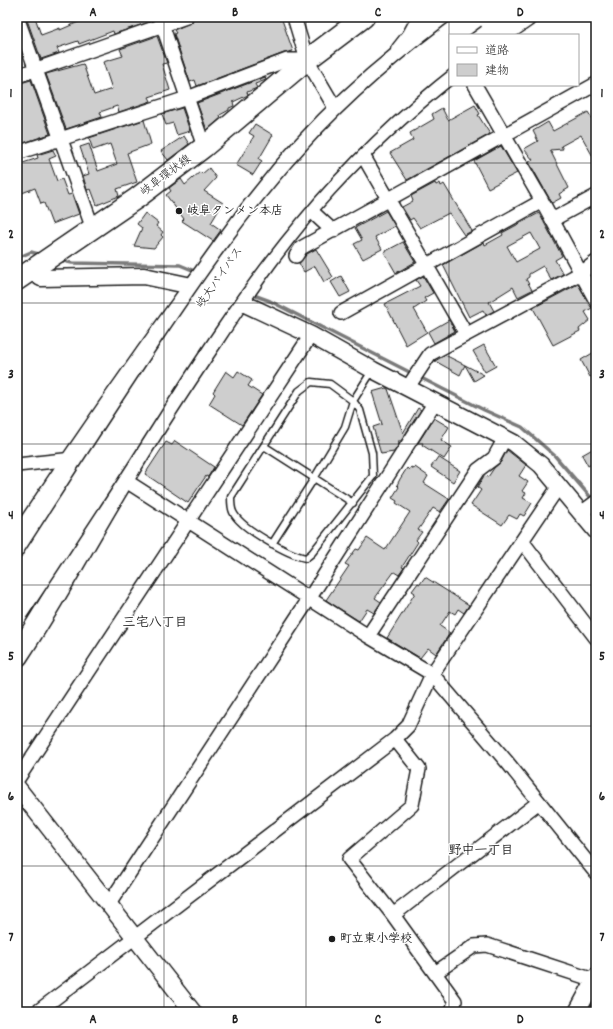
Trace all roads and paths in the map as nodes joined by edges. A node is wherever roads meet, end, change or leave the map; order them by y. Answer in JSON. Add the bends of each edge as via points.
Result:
{"nodes":[{"id":1,"x":17,"y":17,"type":"edge"},
{"id":2,"x":186,"y":17,"type":"edge"},
{"id":3,"x":294,"y":17,"type":"edge"},
{"id":4,"x":344,"y":17,"type":"edge"},
{"id":5,"x":364,"y":17,"type":"edge"},
{"id":6,"x":423,"y":17,"type":"edge"},
{"id":7,"x":453,"y":17,"type":"edge"},
{"id":8,"x":475,"y":17,"type":"edge"},
{"id":9,"x":502,"y":17,"type":"edge"},
{"id":10,"x":525,"y":17,"type":"edge"},
{"id":11,"x":161,"y":21,"type":"edge"},
{"id":12,"x":451,"y":34,"type":"edge"},
{"id":13,"x":477,"y":34,"type":"edge"},
{"id":14,"x":500,"y":34,"type":"edge"},
{"id":15,"x":449,"y":36,"type":"edge"},
{"id":16,"x":449,"y":56,"type":"edge"},
{"id":17,"x":308,"y":60,"type":"junction"},
{"id":18,"x":37,"y":69,"type":"junction"},
{"id":19,"x":384,"y":71,"type":"junction"},
{"id":20,"x":449,"y":73,"type":"edge"},
{"id":21,"x":17,"y":76,"type":"edge"},
{"id":22,"x":596,"y":84,"type":"edge"},
{"id":23,"x":476,"y":86,"type":"edge"},
{"id":24,"x":187,"y":98,"type":"junction"},
{"id":25,"x":338,"y":112,"type":"junction"},
{"id":26,"x":505,"y":136,"type":"junction"},
{"id":27,"x":61,"y":139,"type":"junction"},
{"id":28,"x":204,"y":147,"type":"junction"},
{"id":29,"x":360,"y":151,"type":"junction"},
{"id":30,"x":17,"y":153,"type":"edge"},
{"id":31,"x":326,"y":187,"type":"junction"},
{"id":32,"x":596,"y":196,"type":"edge"},
{"id":33,"x":389,"y":200,"type":"junction"},
{"id":34,"x":542,"y":201,"type":"junction"},
{"id":35,"x":308,"y":208,"type":"junction"},
{"id":36,"x":552,"y":220,"type":"junction"},
{"id":37,"x":92,"y":229,"type":"junction"},
{"id":38,"x":333,"y":231,"type":"junction"},
{"id":39,"x":296,"y":256,"type":"dead end"},
{"id":40,"x":254,"y":261,"type":"junction"},
{"id":41,"x":596,"y":262,"type":"edge"},
{"id":42,"x":427,"y":265,"type":"junction"},
{"id":43,"x":37,"y":266,"type":"edge"},
{"id":44,"x":581,"y":273,"type":"junction"},
{"id":45,"x":217,"y":293,"type":"junction"},
{"id":46,"x":596,"y":301,"type":"edge"},
{"id":47,"x":341,"y":313,"type":"dead end"},
{"id":48,"x":466,"y":334,"type":"junction"},
{"id":49,"x":311,"y":335,"type":"junction"},
{"id":50,"x":373,"y":370,"type":"junction"},
{"id":51,"x":150,"y":380,"type":"junction"},
{"id":52,"x":410,"y":384,"type":"junction"},
{"id":53,"x":354,"y":402,"type":"junction"},
{"id":54,"x":435,"y":402,"type":"junction"},
{"id":55,"x":505,"y":438,"type":"junction"},
{"id":56,"x":264,"y":446,"type":"junction"},
{"id":57,"x":73,"y":459,"type":"junction"},
{"id":58,"x":17,"y":465,"type":"edge"},
{"id":59,"x":118,"y":472,"type":"junction"},
{"id":60,"x":315,"y":477,"type":"junction"},
{"id":61,"x":559,"y":486,"type":"junction"},
{"id":62,"x":353,"y":503,"type":"junction"},
{"id":63,"x":588,"y":507,"type":"edge"},
{"id":64,"x":187,"y":522,"type":"junction"},
{"id":65,"x":596,"y":531,"type":"edge"},
{"id":66,"x":522,"y":541,"type":"junction"},
{"id":67,"x":17,"y":543,"type":"edge"},
{"id":68,"x":272,"y":544,"type":"junction"},
{"id":69,"x":17,"y":564,"type":"edge"},
{"id":70,"x":17,"y":584,"type":"edge"},
{"id":71,"x":309,"y":599,"type":"junction"},
{"id":72,"x":17,"y":612,"type":"edge"},
{"id":73,"x":17,"y":636,"type":"edge"},
{"id":74,"x":368,"y":636,"type":"junction"},
{"id":75,"x":596,"y":638,"type":"edge"},
{"id":76,"x":17,"y":656,"type":"edge"},
{"id":77,"x":432,"y":674,"type":"junction"},
{"id":78,"x":395,"y":739,"type":"junction"},
{"id":79,"x":17,"y":780,"type":"edge"},
{"id":80,"x":17,"y":787,"type":"edge"},
{"id":81,"x":539,"y":802,"type":"junction"},
{"id":82,"x":596,"y":873,"type":"edge"},
{"id":83,"x":109,"y":904,"type":"junction"},
{"id":84,"x":393,"y":915,"type":"junction"},
{"id":85,"x":136,"y":938,"type":"junction"},
{"id":86,"x":435,"y":973,"type":"junction"},
{"id":87,"x":595,"y":978,"type":"edge"},
{"id":88,"x":37,"y":1012,"type":"edge"},
{"id":89,"x":193,"y":1012,"type":"edge"},
{"id":90,"x":452,"y":1012,"type":"edge"},
{"id":91,"x":577,"y":1012,"type":"edge"}],
"edges":[{"from":1,"to":18,"type":"street"},
{"from":2,"to":11,"type":"street"},
{"from":3,"to":17,"type":"street"},
{"from":4,"to":17,"type":"main road","name":"岐阜環状線","via":[[320,42]]},
{"from":5,"to":17,"type":"main road","name":"岐阜環状線"},
{"from":6,"to":19,"type":"main road","via":[[412,37]]},
{"from":7,"to":19,"type":"highway"},
{"from":8,"to":12,"type":"highway","name":"岐大バイパス","bridge":true},
{"from":9,"to":13,"type":"highway"},
{"from":10,"to":14,"type":"highway"},
{"from":11,"to":18,"type":"street"},
{"from":11,"to":24,"type":"street"},
{"from":15,"to":51,"type":"highway","name":"岐大バイパス","bridge":true,"via":[[383,90],[314,158],[235,255]]},
{"from":16,"to":59,"type":"highway","name":"岐大バイパス","bridge":true,"via":[[388,105],[289,210],[210,317]]},
{"from":17,"to":24,"type":"street","via":[[288,60]]},
{"from":17,"to":25,"type":"street"},
{"from":17,"to":28,"type":"main road","name":"岐阜環状線"},
{"from":18,"to":21,"type":"street"},
{"from":18,"to":27,"type":"street"},
{"from":19,"to":25,"type":"highway"},
{"from":20,"to":29,"type":"highway"},
{"from":22,"to":26,"type":"street"},
{"from":23,"to":26,"type":"street"},
{"from":24,"to":27,"type":"street"},
{"from":24,"to":28,"type":"street"},
{"from":25,"to":29,"type":"street"},
{"from":25,"to":45,"type":"highway","via":[[262,195],[228,240]]},
{"from":26,"to":33,"type":"street"},
{"from":26,"to":34,"type":"street"},
{"from":27,"to":30,"type":"street"},
{"from":27,"to":37,"type":"street"},
{"from":28,"to":37,"type":"main road","name":"岐阜環状線"},
{"from":29,"to":31,"type":"highway"},
{"from":29,"to":33,"type":"street"},
{"from":31,"to":35,"type":"highway"},
{"from":31,"to":40,"type":"highway","via":[[299,191]]},
{"from":32,"to":36,"type":"street"},
{"from":33,"to":38,"type":"street"},
{"from":33,"to":42,"type":"street"},
{"from":34,"to":36,"type":"street"},
{"from":34,"to":42,"type":"street"},
{"from":35,"to":38,"type":"street"},
{"from":35,"to":40,"type":"highway"},
{"from":36,"to":44,"type":"street"},
{"from":37,"to":43,"type":"main road","name":"岐阜環状線"},
{"from":38,"to":39,"type":"street","via":[[301,248]]},
{"from":40,"to":45,"type":"highway"},
{"from":41,"to":44,"type":"street"},
{"from":42,"to":47,"type":"street"},
{"from":42,"to":48,"type":"street"},
{"from":43,"to":45,"type":"street","via":[[41,278],[144,276]]},
{"from":44,"to":46,"type":"street"},
{"from":44,"to":48,"type":"street"},
{"from":45,"to":49,"type":"street"},
{"from":45,"to":57,"type":"highway","via":[[125,382]]},
{"from":45,"to":59,"type":"highway","via":[[168,406]]},
{"from":48,"to":52,"type":"street","via":[[430,354]]},
{"from":49,"to":50,"type":"street"},
{"from":49,"to":64,"type":"street"},
{"from":50,"to":52,"type":"street"},
{"from":50,"to":53,"type":"lane"},
{"from":51,"to":69,"type":"highway","bridge":true},
{"from":51,"to":70,"type":"highway","name":"岐大バイパス","bridge":true},
{"from":52,"to":54,"type":"street"},
{"from":53,"to":56,"type":"lane","via":[[330,384],[311,382],[298,391]]},
{"from":53,"to":60,"type":"lane","via":[[345,426]]},
{"from":53,"to":62,"type":"lane","via":[[360,410],[372,454],[373,476]]},
{"from":54,"to":55,"type":"street"},
{"from":54,"to":71,"type":"street"},
{"from":55,"to":61,"type":"street","via":[[528,453]]},
{"from":55,"to":74,"type":"street","via":[[494,458],[478,470]]},
{"from":56,"to":60,"type":"lane"},
{"from":56,"to":68,"type":"lane","via":[[231,497],[232,511],[236,518]]},
{"from":57,"to":58,"type":"street"},
{"from":57,"to":67,"type":"highway"},
{"from":59,"to":64,"type":"street"},
{"from":59,"to":72,"type":"highway","name":"岐大バイパス","bridge":true},
{"from":59,"to":73,"type":"highway","bridge":true},
{"from":59,"to":76,"type":"highway","via":[[40,622]]},
{"from":60,"to":62,"type":"lane"},
{"from":60,"to":68,"type":"lane"},
{"from":61,"to":63,"type":"street"},
{"from":61,"to":66,"type":"street"},
{"from":62,"to":68,"type":"lane","via":[[306,558],[295,556]]},
{"from":63,"to":65,"type":"street"},
{"from":64,"to":71,"type":"street"},
{"from":64,"to":79,"type":"street"},
{"from":66,"to":75,"type":"street"},
{"from":66,"to":77,"type":"street"},
{"from":71,"to":74,"type":"street"},
{"from":71,"to":83,"type":"street"},
{"from":74,"to":77,"type":"street"},
{"from":77,"to":78,"type":"street","via":[[408,726]]},
{"from":77,"to":81,"type":"street"},
{"from":78,"to":84,"type":"street","via":[[419,769],[412,805],[349,859]]},
{"from":78,"to":85,"type":"street"},
{"from":80,"to":83,"type":"street"},
{"from":81,"to":82,"type":"street"},
{"from":81,"to":84,"type":"street"},
{"from":83,"to":85,"type":"street"},
{"from":84,"to":86,"type":"street"},
{"from":85,"to":88,"type":"street"},
{"from":85,"to":89,"type":"street"},
{"from":86,"to":87,"type":"street","via":[[474,946],[487,945]]},
{"from":86,"to":90,"type":"street","via":[[455,1001]]},
{"from":87,"to":91,"type":"street"}]}
